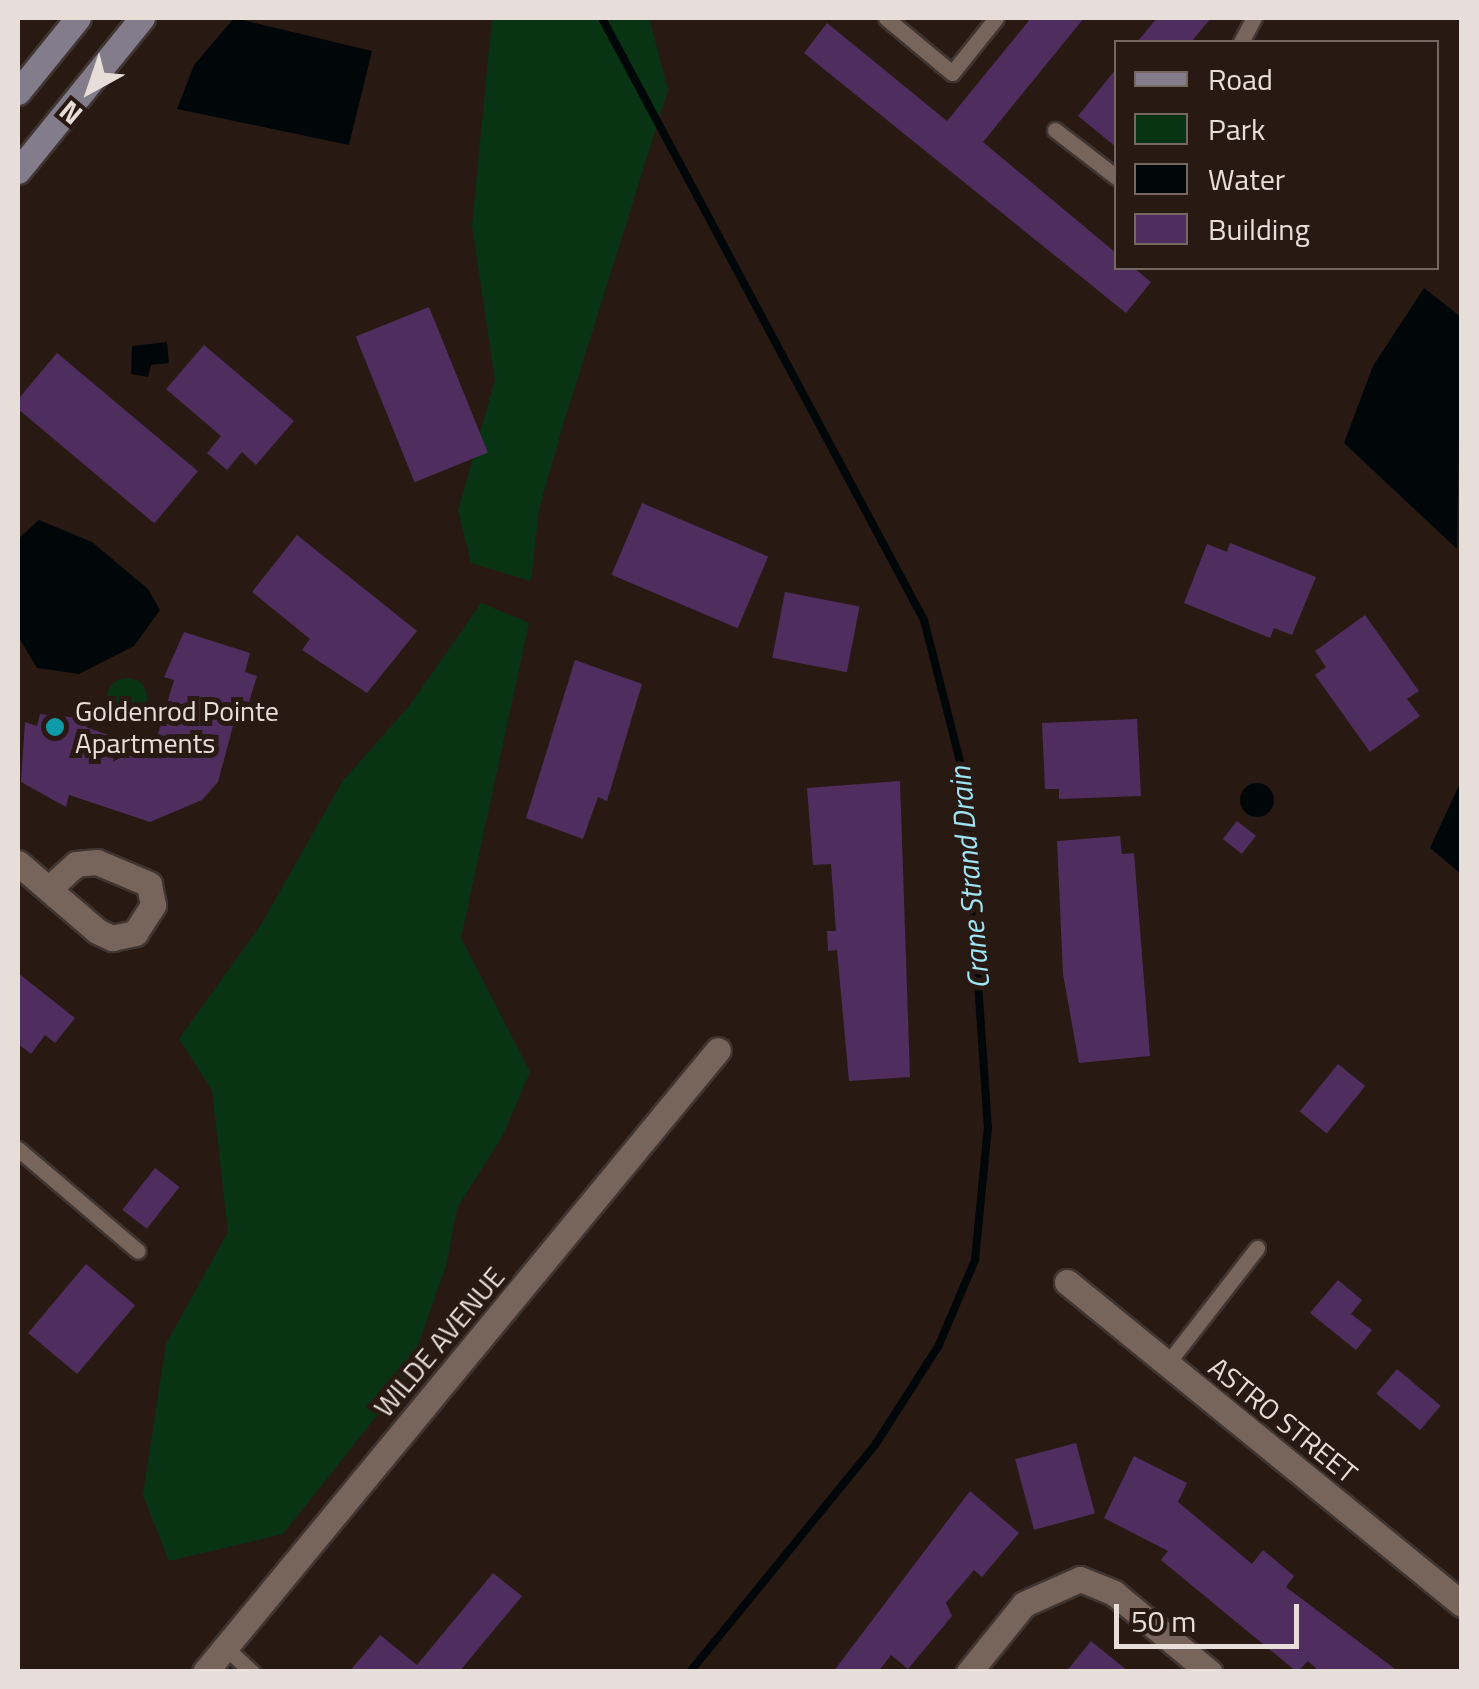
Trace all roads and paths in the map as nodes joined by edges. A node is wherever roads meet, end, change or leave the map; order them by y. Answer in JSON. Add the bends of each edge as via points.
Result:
{"nodes":[{"id":1,"x":78,"y":18,"type":"edge"},
{"id":2,"x":126,"y":18,"type":"edge"},
{"id":3,"x":142,"y":18,"type":"edge"},
{"id":4,"x":886,"y":18,"type":"edge"},
{"id":5,"x":996,"y":18,"type":"edge"},
{"id":6,"x":1254,"y":18,"type":"edge"},
{"id":7,"x":1241,"y":40,"type":"edge"},
{"id":8,"x":18,"y":92,"type":"edge"},
{"id":9,"x":1055,"y":130,"type":"dead end"},
{"id":10,"x":36,"y":148,"type":"junction"},
{"id":11,"x":18,"y":171,"type":"edge"},
{"id":12,"x":1114,"y":176,"type":"edge"},
{"id":13,"x":18,"y":863,"type":"edge"},
{"id":14,"x":49,"y":888,"type":"dead end"},
{"id":15,"x":718,"y":1050,"type":"dead end"},
{"id":16,"x":18,"y":1149,"type":"edge"},
{"id":17,"x":1258,"y":1248,"type":"dead end"},
{"id":18,"x":138,"y":1251,"type":"dead end"},
{"id":19,"x":1067,"y":1282,"type":"dead end"},
{"id":20,"x":1167,"y":1364,"type":"junction"},
{"id":21,"x":1462,"y":1604,"type":"edge"},
{"id":22,"x":225,"y":1647,"type":"junction"},
{"id":23,"x":205,"y":1672,"type":"edge"},
{"id":24,"x":252,"y":1672,"type":"edge"},
{"id":25,"x":969,"y":1672,"type":"edge"},
{"id":26,"x":1210,"y":1672,"type":"edge"}],
"edges":[{"from":1,"to":8,"type":"main road"},
{"from":2,"to":10,"type":"main road"},
{"from":3,"to":10,"type":"main road"},
{"from":4,"to":5,"type":"lane","via":[[952,73]]},
{"from":6,"to":7,"type":"lane"},
{"from":9,"to":12,"type":"lane"},
{"from":10,"to":11,"type":"main road"},
{"from":13,"to":14,"type":"street"},
{"from":15,"to":22,"type":"street","name":"WILDE AVENUE"},
{"from":16,"to":18,"type":"lane"},
{"from":17,"to":20,"type":"lane"},
{"from":19,"to":20,"type":"street","name":"ASTRO STREET"},
{"from":20,"to":21,"type":"street","name":"ASTRO STREET"},
{"from":22,"to":23,"type":"street","name":"WILDE AVENUE"},
{"from":22,"to":24,"type":"lane"},
{"from":25,"to":26,"type":"street","via":[[1024,1604],[1080,1579],[1114,1592]]}]}
